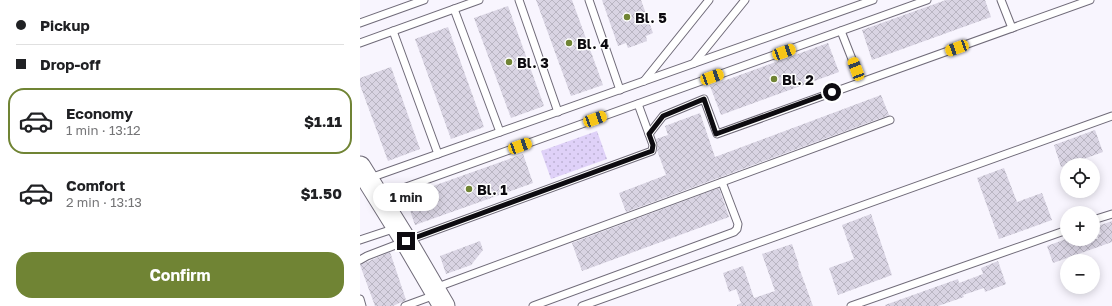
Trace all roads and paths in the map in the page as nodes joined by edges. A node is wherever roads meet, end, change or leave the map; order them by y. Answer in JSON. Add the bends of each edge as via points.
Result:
{"nodes":[{"id":1,"x":424,"y":0,"type":"edge"},
{"id":2,"x":479,"y":0,"type":"edge"},
{"id":3,"x":518,"y":0,"type":"edge"},
{"id":4,"x":589,"y":0,"type":"edge"},
{"id":5,"x":709,"y":0,"type":"edge"},
{"id":6,"x":745,"y":0,"type":"edge"},
{"id":7,"x":874,"y":0,"type":"edge"},
{"id":8,"x":927,"y":0,"type":"edge"},
{"id":9,"x":1001,"y":0,"type":"edge"},
{"id":10,"x":1090,"y":0,"type":"edge"},
{"id":11,"x":403,"y":3,"type":"edge"},
{"id":12,"x":454,"y":9,"type":"junction"},
{"id":13,"x":360,"y":23,"type":"edge"},
{"id":14,"x":1012,"y":28,"type":"junction"},
{"id":15,"x":392,"y":31,"type":"junction"},
{"id":16,"x":841,"y":31,"type":"junction"},
{"id":17,"x":360,"y":43,"type":"edge"},
{"id":18,"x":694,"y":64,"type":"junction"},
{"id":19,"x":644,"y":81,"type":"junction"},
{"id":20,"x":860,"y":82,"type":"junction"},
{"id":21,"x":620,"y":90,"type":"junction"},
{"id":22,"x":638,"y":104,"type":"junction"},
{"id":23,"x":558,"y":112,"type":"junction"},
{"id":24,"x":1112,"y":116,"type":"edge"},
{"id":25,"x":890,"y":120,"type":"dead end"},
{"id":26,"x":500,"y":132,"type":"junction"},
{"id":27,"x":649,"y":134,"type":"junction"},
{"id":28,"x":438,"y":154,"type":"junction"},
{"id":29,"x":364,"y":173,"type":"edge"},
{"id":30,"x":722,"y":182,"type":"junction"},
{"id":31,"x":379,"y":197,"type":"junction"},
{"id":32,"x":1112,"y":214,"type":"edge"},
{"id":33,"x":1100,"y":218,"type":"edge"},
{"id":34,"x":1060,"y":232,"type":"edge"},
{"id":35,"x":401,"y":234,"type":"junction"},
{"id":36,"x":360,"y":240,"type":"edge"},
{"id":37,"x":360,"y":260,"type":"edge"},
{"id":38,"x":438,"y":296,"type":"edge"},
{"id":39,"x":360,"y":299,"type":"edge"},
{"id":40,"x":362,"y":306,"type":"edge"},
{"id":41,"x":405,"y":306,"type":"edge"},
{"id":42,"x":533,"y":306,"type":"edge"},
{"id":43,"x":582,"y":306,"type":"edge"},
{"id":44,"x":851,"y":306,"type":"edge"}],
"edges":[{"from":1,"to":11,"type":"lane"},
{"from":2,"to":12,"type":"lane"},
{"from":3,"to":23,"type":"lane"},
{"from":4,"to":21,"type":"lane"},
{"from":5,"to":19,"type":"lane"},
{"from":6,"to":18,"type":"lane"},
{"from":7,"to":18,"type":"lane"},
{"from":8,"to":16,"type":"lane"},
{"from":9,"to":14,"type":"lane"},
{"from":10,"to":14,"type":"lane"},
{"from":11,"to":13,"type":"lane"},
{"from":12,"to":15,"type":"lane"},
{"from":12,"to":26,"type":"lane"},
{"from":14,"to":20,"type":"lane"},
{"from":15,"to":17,"type":"lane"},
{"from":15,"to":28,"type":"lane"},
{"from":16,"to":20,"type":"lane"},
{"from":16,"to":22,"type":"lane"},
{"from":18,"to":19,"type":"lane"},
{"from":19,"to":21,"type":"lane"},
{"from":20,"to":27,"type":"lane","via":[[716,134],[704,99],[663,116]]},
{"from":21,"to":23,"type":"lane"},
{"from":22,"to":27,"type":"lane"},
{"from":22,"to":31,"type":"lane"},
{"from":23,"to":26,"type":"lane"},
{"from":24,"to":43,"type":"lane"},
{"from":25,"to":30,"type":"lane"},
{"from":26,"to":28,"type":"lane"},
{"from":27,"to":35,"type":"lane","via":[[653,145],[652,151],[645,154]]},
{"from":28,"to":29,"type":"lane"},
{"from":29,"to":31,"type":"street"},
{"from":30,"to":38,"type":"lane"},
{"from":30,"to":42,"type":"lane","via":[[738,224],[734,232]]},
{"from":31,"to":35,"type":"street"},
{"from":32,"to":33,"type":"lane"},
{"from":34,"to":44,"type":"lane"},
{"from":35,"to":36,"type":"lane"},
{"from":35,"to":37,"type":"lane"},
{"from":35,"to":38,"type":"street"},
{"from":38,"to":41,"type":"lane"},
{"from":39,"to":40,"type":"lane"}]}
